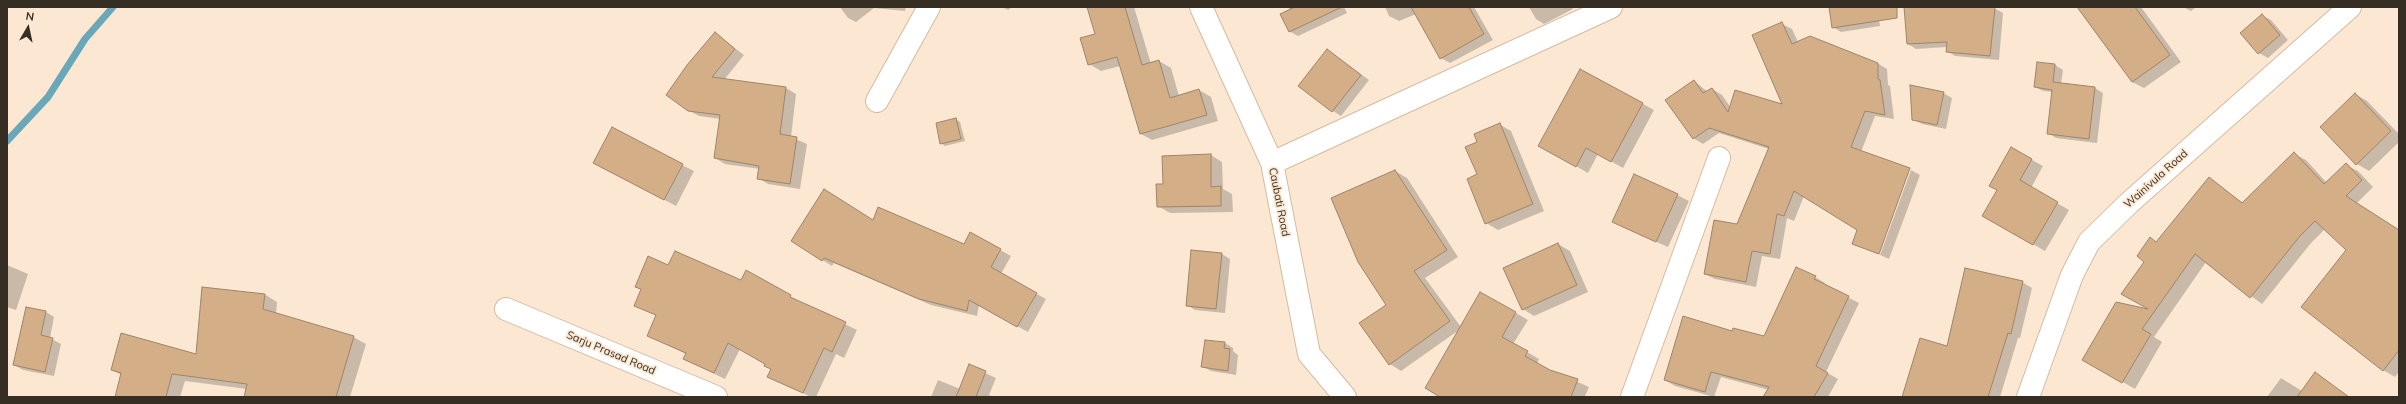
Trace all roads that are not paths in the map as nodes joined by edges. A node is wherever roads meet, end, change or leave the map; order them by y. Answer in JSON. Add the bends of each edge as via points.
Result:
{"nodes":[{"id":1,"x":929,"y":7,"type":"edge"},
{"id":2,"x":1201,"y":7,"type":"edge"},
{"id":3,"x":1611,"y":7,"type":"edge"},
{"id":4,"x":2350,"y":7,"type":"edge"},
{"id":5,"x":877,"y":101,"type":"dead end"},
{"id":6,"x":1719,"y":158,"type":"dead end"},
{"id":7,"x":1272,"y":163,"type":"junction"},
{"id":8,"x":506,"y":309,"type":"dead end"},
{"id":9,"x":716,"y":397,"type":"edge"},
{"id":10,"x":1345,"y":397,"type":"edge"},
{"id":11,"x":1632,"y":397,"type":"edge"},
{"id":12,"x":2028,"y":397,"type":"edge"}],
"edges":[{"from":1,"to":5,"type":"street"},
{"from":2,"to":7,"type":"street","name":"Caubati Road"},
{"from":3,"to":7,"type":"street"},
{"from":4,"to":12,"type":"street","name":"Wainivula Road","via":[[2129,203],[2089,242],[2072,275]]},
{"from":6,"to":11,"type":"street"},
{"from":7,"to":10,"type":"street","name":"Caubati Road","via":[[1309,354]]},
{"from":8,"to":9,"type":"street","name":"Sarju Prasad Road"}]}
